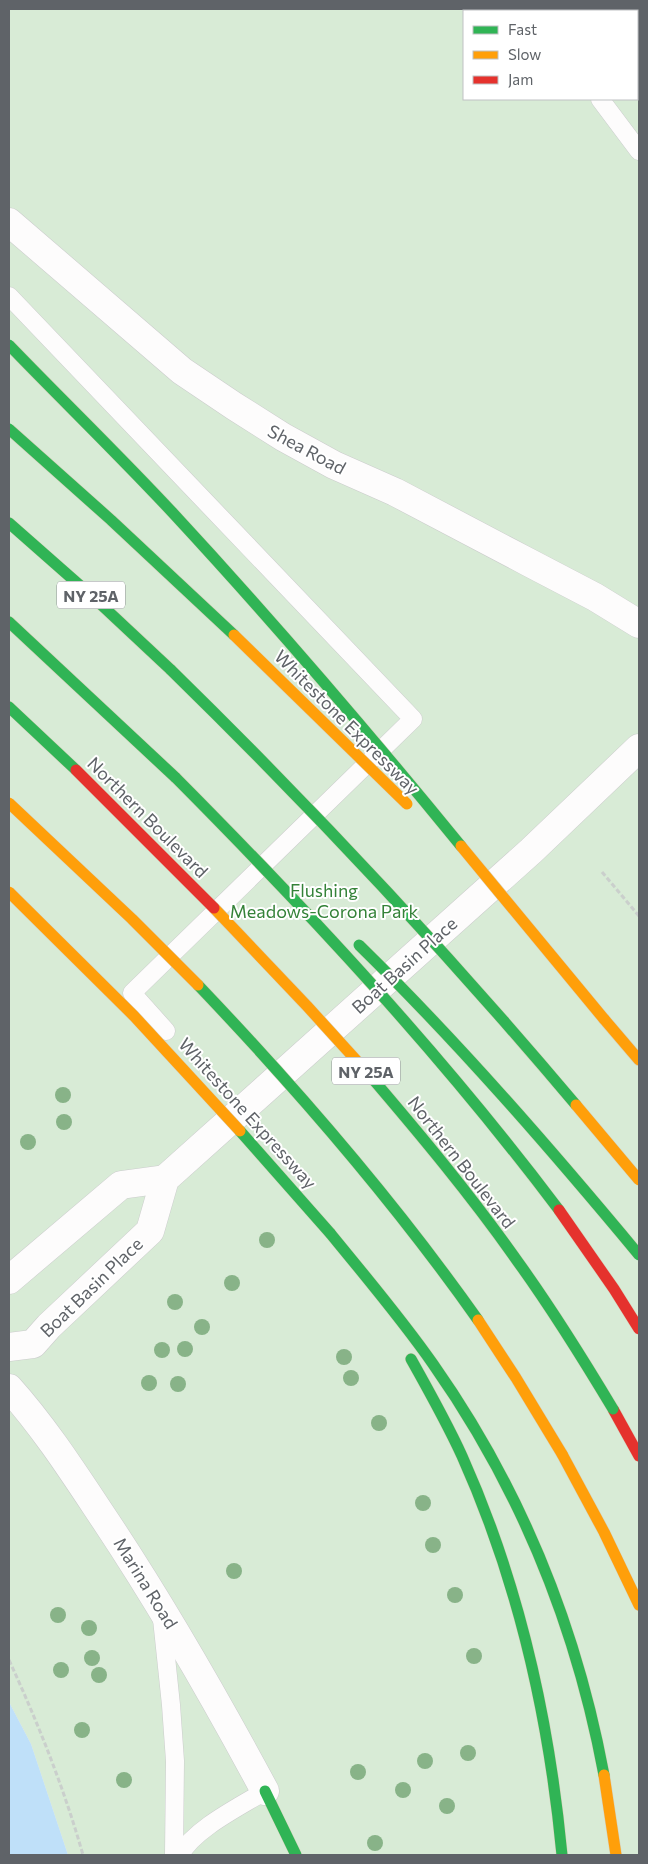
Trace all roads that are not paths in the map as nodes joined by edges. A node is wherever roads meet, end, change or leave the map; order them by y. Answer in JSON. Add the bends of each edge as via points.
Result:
{"nodes":[{"id":1,"x":601,"y":100,"type":"edge"},
{"id":2,"x":639,"y":151,"type":"edge"},
{"id":3,"x":9,"y":222,"type":"edge"},
{"id":4,"x":9,"y":296,"type":"edge"},
{"id":5,"x":9,"y":345,"type":"edge"},
{"id":6,"x":9,"y":429,"type":"edge"},
{"id":7,"x":9,"y":523,"type":"edge"},
{"id":8,"x":9,"y":622,"type":"edge"},
{"id":9,"x":639,"y":624,"type":"edge"},
{"id":10,"x":9,"y":707,"type":"edge"},
{"id":11,"x":639,"y":748,"type":"edge"},
{"id":12,"x":176,"y":778,"type":"junction"},
{"id":13,"x":9,"y":803,"type":"edge"},
{"id":14,"x":416,"y":814,"type":"dead end"},
{"id":15,"x":442,"y":841,"type":"dead end"},
{"id":16,"x":294,"y":883,"type":"dead end"},
{"id":17,"x":9,"y":892,"type":"edge"},
{"id":18,"x":349,"y":935,"type":"dead end"},
{"id":19,"x":604,"y":1019,"type":"junction"},
{"id":20,"x":639,"y":1060,"type":"edge"},
{"id":21,"x":240,"y":1112,"type":"junction"},
{"id":22,"x":165,"y":1179,"type":"junction"},
{"id":23,"x":639,"y":1180,"type":"edge"},
{"id":24,"x":330,"y":1233,"type":"junction"},
{"id":25,"x":639,"y":1255,"type":"edge"},
{"id":26,"x":9,"y":1280,"type":"edge"},
{"id":27,"x":639,"y":1328,"type":"edge"},
{"id":28,"x":393,"y":1330,"type":"dead end"},
{"id":29,"x":9,"y":1346,"type":"edge"},
{"id":30,"x":403,"y":1346,"type":"dead end"},
{"id":31,"x":9,"y":1388,"type":"edge"},
{"id":32,"x":639,"y":1456,"type":"edge"},
{"id":33,"x":158,"y":1601,"type":"junction"},
{"id":34,"x":639,"y":1605,"type":"edge"},
{"id":35,"x":264,"y":1791,"type":"junction"},
{"id":36,"x":174,"y":1855,"type":"edge"},
{"id":37,"x":180,"y":1855,"type":"edge"},
{"id":38,"x":296,"y":1855,"type":"edge"},
{"id":39,"x":562,"y":1855,"type":"edge"},
{"id":40,"x":616,"y":1855,"type":"edge"}],
"edges":[{"from":1,"to":2,"type":"lane"},
{"from":3,"to":9,"type":"street","name":"Shea Road","via":[[182,371],[234,406],[334,465],[395,492],[595,597]]},
{"from":4,"to":21,"type":"lane","via":[[413,719],[132,993]]},
{"from":5,"to":19,"type":"main road","bridge":true,"via":[[263,612],[383,751]]},
{"from":6,"to":14,"type":"main road","name":"Whitestone Expressway","bridge":true,"via":[[106,514]]},
{"from":7,"to":23,"type":"main road","number":"NY 25A","bridge":true,"via":[[172,670],[282,779],[506,1022]]},
{"from":8,"to":12,"type":"main road"},
{"from":10,"to":32,"type":"main road","name":"Northern Boulevard","number":"NY 25A","bridge":true,"via":[[244,938],[398,1109],[517,1260],[613,1408]]},
{"from":11,"to":21,"type":"street","name":"Boat Basin Place","via":[[531,851]]},
{"from":12,"to":16,"type":"main road","bridge":true},
{"from":12,"to":27,"type":"main road","bridge":true,"via":[[301,907],[445,1067],[561,1210]]},
{"from":13,"to":34,"type":"main road","bridge":true,"via":[[132,918],[262,1054],[394,1207],[468,1306],[522,1389],[562,1454]]},
{"from":15,"to":19,"type":"main road","bridge":true},
{"from":17,"to":24,"type":"main road","name":"Whitestone Expressway","bridge":true,"via":[[158,1040],[241,1129]]},
{"from":18,"to":25,"type":"main road","bridge":true,"via":[[500,1091]]},
{"from":19,"to":20,"type":"main road"},
{"from":21,"to":22,"type":"street","name":"Boat Basin Place"},
{"from":22,"to":26,"type":"street","via":[[120,1185]]},
{"from":22,"to":29,"type":"street","name":"Boat Basin Place","via":[[150,1231],[33,1344]]},
{"from":24,"to":28,"type":"main road"},
{"from":24,"to":40,"type":"main road","via":[[394,1310],[440,1374],[492,1457],[546,1567],[581,1671],[603,1766]]},
{"from":30,"to":39,"type":"main road","via":[[468,1470],[522,1625],[554,1774]]},
{"from":31,"to":33,"type":"street","name":"Marina Road","via":[[74,1474]]},
{"from":33,"to":35,"type":"street","name":"Marina Road","via":[[229,1723]]},
{"from":33,"to":36,"type":"lane","via":[[172,1705]]},
{"from":35,"to":37,"type":"lane","via":[[203,1830]]},
{"from":35,"to":38,"type":"main road"}]}
